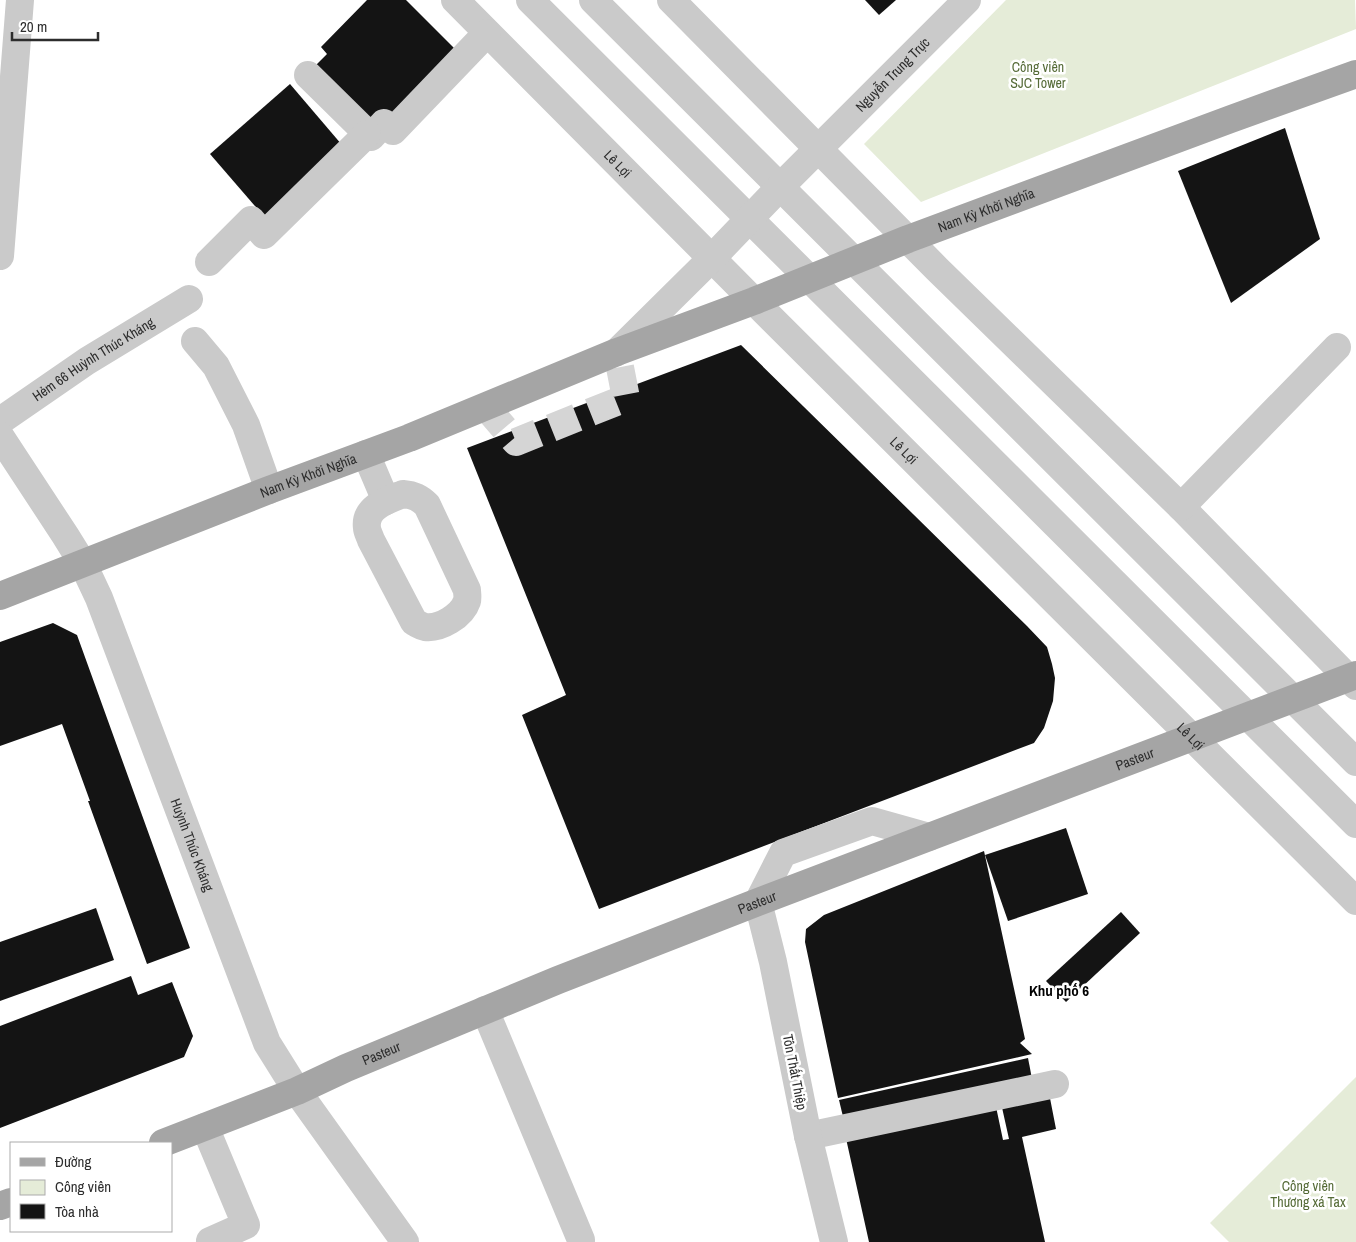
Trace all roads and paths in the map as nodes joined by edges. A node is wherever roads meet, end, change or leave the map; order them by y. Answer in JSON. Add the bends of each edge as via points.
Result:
{"nodes":[{"id":1,"x":20,"y":0,"type":"edge"},
{"id":2,"x":455,"y":0,"type":"edge"},
{"id":3,"x":530,"y":0,"type":"edge"},
{"id":4,"x":593,"y":0,"type":"edge"},
{"id":5,"x":671,"y":0,"type":"edge"},
{"id":6,"x":967,"y":0,"type":"edge"},
{"id":7,"x":487,"y":33,"type":"junction"},
{"id":8,"x":1356,"y":74,"type":"edge"},
{"id":9,"x":308,"y":75,"type":"dead end"},
{"id":10,"x":368,"y":134,"type":"junction"},
{"id":11,"x":818,"y":148,"type":"junction"},
{"id":12,"x":780,"y":187,"type":"junction"},
{"id":13,"x":749,"y":219,"type":"junction"},
{"id":14,"x":908,"y":240,"type":"junction"},
{"id":15,"x":0,"y":256,"type":"edge"},
{"id":16,"x":712,"y":258,"type":"junction"},
{"id":17,"x":854,"y":261,"type":"junction"},
{"id":18,"x":209,"y":262,"type":"dead end"},
{"id":19,"x":810,"y":278,"type":"junction"},
{"id":20,"x":189,"y":299,"type":"dead end"},
{"id":21,"x":754,"y":301,"type":"junction"},
{"id":22,"x":195,"y":341,"type":"dead end"},
{"id":23,"x":1337,"y":348,"type":"dead end"},
{"id":24,"x":617,"y":352,"type":"junction"},
{"id":25,"x":0,"y":421,"type":"edge"},
{"id":26,"x":0,"y":436,"type":"edge"},
{"id":27,"x":366,"y":454,"type":"junction"},
{"id":28,"x":270,"y":490,"type":"junction"},
{"id":29,"x":386,"y":501,"type":"junction"},
{"id":30,"x":1181,"y":506,"type":"junction"},
{"id":31,"x":83,"y":564,"type":"junction"},
{"id":32,"x":0,"y":596,"type":"edge"},
{"id":33,"x":1353,"y":680,"type":"edge"},
{"id":34,"x":1294,"y":699,"type":"junction"},
{"id":35,"x":1248,"y":716,"type":"junction"},
{"id":36,"x":1192,"y":738,"type":"junction"},
{"id":37,"x":1356,"y":762,"type":"edge"},
{"id":38,"x":1356,"y":824,"type":"edge"},
{"id":39,"x":929,"y":837,"type":"junction"},
{"id":40,"x":1356,"y":901,"type":"edge"},
{"id":41,"x":758,"y":902,"type":"junction"},
{"id":42,"x":485,"y":1010,"type":"junction"},
{"id":43,"x":1055,"y":1084,"type":"dead end"},
{"id":44,"x":297,"y":1091,"type":"junction"},
{"id":45,"x":205,"y":1127,"type":"junction"},
{"id":46,"x":808,"y":1136,"type":"junction"},
{"id":47,"x":166,"y":1142,"type":"edge"},
{"id":48,"x":581,"y":1240,"type":"dead end"},
{"id":49,"x":210,"y":1241,"type":"edge"},
{"id":50,"x":405,"y":1242,"type":"edge"},
{"id":51,"x":834,"y":1242,"type":"edge"}],
"edges":[{"from":1,"to":15,"type":"street"},
{"from":2,"to":7,"type":"street","name":"Lê Lợi"},
{"from":3,"to":13,"type":"street"},
{"from":4,"to":12,"type":"street"},
{"from":5,"to":11,"type":"street"},
{"from":6,"to":11,"type":"street","name":"Nguyễn Trung Trực"},
{"from":7,"to":10,"type":"street","via":[[393,131],[384,123],[371,137]]},
{"from":7,"to":16,"type":"street","name":"Lê Lợi"},
{"from":8,"to":14,"type":"main road","name":"Nam Kỳ Khởi Nghĩa"},
{"from":9,"to":10,"type":"street"},
{"from":10,"to":18,"type":"street","via":[[264,235],[251,220]]},
{"from":11,"to":12,"type":"street","name":"Nguyễn Trung Trực"},
{"from":11,"to":14,"type":"street"},
{"from":12,"to":13,"type":"street","name":"Nam Kỳ Khởi Nghĩa"},
{"from":12,"to":17,"type":"street"},
{"from":13,"to":16,"type":"street","name":"Nam Kỳ Khởi Nghĩa"},
{"from":13,"to":19,"type":"street"},
{"from":14,"to":17,"type":"main road","name":"Nam Kỳ Khởi Nghĩa"},
{"from":14,"to":30,"type":"street"},
{"from":16,"to":21,"type":"street","name":"Lê Lợi"},
{"from":16,"to":24,"type":"street","name":"Nam Kỳ Khởi Nghĩa"},
{"from":17,"to":19,"type":"main road","name":"Nam Kỳ Khởi Nghĩa"},
{"from":17,"to":34,"type":"street"},
{"from":19,"to":21,"type":"main road","name":"Nam Kỳ Khởi Nghĩa"},
{"from":19,"to":35,"type":"street"},
{"from":20,"to":25,"type":"street","name":"Hẻm 66 Huỳnh Thúc Kháng","via":[[87,361]]},
{"from":21,"to":24,"type":"main road","name":"Nam Kỳ Khởi Nghĩa"},
{"from":21,"to":36,"type":"street","name":"Lê Lợi"},
{"from":22,"to":28,"type":"street","via":[[216,366],[246,426]]},
{"from":23,"to":30,"type":"street"},
{"from":24,"to":27,"type":"main road","name":"Nam Kỳ Khởi Nghĩa"},
{"from":26,"to":31,"type":"street","name":"Huỳnh Thúc Kháng"},
{"from":27,"to":28,"type":"main road","name":"Nam Kỳ Khởi Nghĩa"},
{"from":27,"to":29,"type":"street"},
{"from":28,"to":31,"type":"main road","name":"Nam Kỳ Khởi Nghĩa"},
{"from":29,"to":29,"type":"street","via":[[403,494],[420,498],[427,505],[466,590],[468,600],[462,611],[451,620],[423,627],[414,622],[366,527],[368,515]]},
{"from":30,"to":33,"type":"street"},
{"from":31,"to":32,"type":"main road","name":"Nam Kỳ Khởi Nghĩa"},
{"from":31,"to":44,"type":"street","name":"Huỳnh Thúc Kháng","via":[[99,598],[267,1043]]},
{"from":33,"to":34,"type":"main road","name":"Pasteur"},
{"from":34,"to":35,"type":"main road","name":"Pasteur"},
{"from":34,"to":37,"type":"street"},
{"from":35,"to":36,"type":"main road","name":"Pasteur"},
{"from":35,"to":38,"type":"street"},
{"from":36,"to":39,"type":"main road","name":"Pasteur"},
{"from":36,"to":40,"type":"street","name":"Lê Lợi"},
{"from":39,"to":41,"type":"main road","name":"Pasteur"},
{"from":39,"to":41,"type":"street","via":[[872,821],[783,853]]},
{"from":41,"to":42,"type":"main road","name":"Pasteur"},
{"from":41,"to":46,"type":"street","name":"Tôn Thất Thiệp"},
{"from":42,"to":44,"type":"main road","name":"Pasteur"},
{"from":42,"to":48,"type":"street"},
{"from":43,"to":46,"type":"street"},
{"from":44,"to":45,"type":"main road","name":"Pasteur"},
{"from":44,"to":50,"type":"street","name":"Huỳnh Thúc Kháng"},
{"from":45,"to":47,"type":"main road","name":"Pasteur"},
{"from":45,"to":49,"type":"street","via":[[246,1225]]},
{"from":46,"to":51,"type":"street","name":"Tôn Thất Thiệp"}]}
